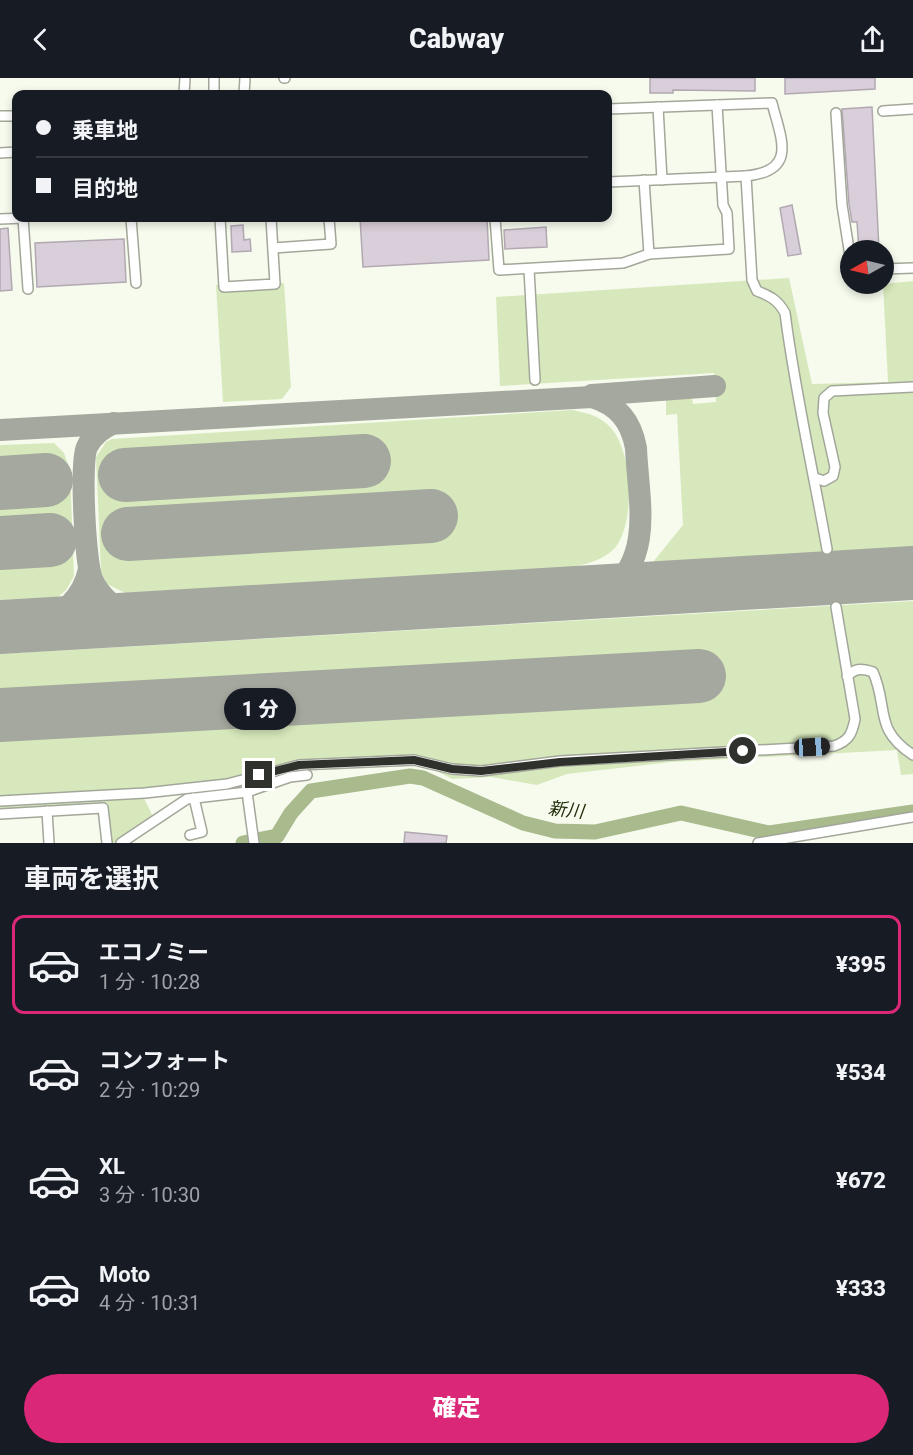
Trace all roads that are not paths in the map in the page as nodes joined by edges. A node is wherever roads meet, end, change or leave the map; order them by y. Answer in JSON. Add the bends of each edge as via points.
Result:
{"nodes":[{"id":1,"x":717,"y":105,"type":"junction"},
{"id":2,"x":658,"y":107,"type":"junction"},
{"id":3,"x":612,"y":109,"type":"edge"},
{"id":4,"x":913,"y":109,"type":"edge"},
{"id":5,"x":883,"y":111,"type":"dead end"},
{"id":6,"x":836,"y":113,"type":"dead end"},
{"id":7,"x":746,"y":176,"type":"junction"},
{"id":8,"x":721,"y":177,"type":"junction"},
{"id":9,"x":644,"y":180,"type":"junction"},
{"id":10,"x":662,"y":180,"type":"junction"},
{"id":11,"x":612,"y":182,"type":"edge"},
{"id":12,"x":23,"y":222,"type":"edge"},
{"id":13,"x":131,"y":222,"type":"edge"},
{"id":14,"x":220,"y":222,"type":"edge"},
{"id":15,"x":271,"y":222,"type":"edge"},
{"id":16,"x":329,"y":222,"type":"edge"},
{"id":17,"x":495,"y":222,"type":"edge"},
{"id":18,"x":848,"y":240,"type":"edge"},
{"id":19,"x":273,"y":248,"type":"junction"},
{"id":20,"x":649,"y":254,"type":"junction"},
{"id":21,"x":913,"y":268,"type":"edge"},
{"id":22,"x":529,"y":269,"type":"junction"},
{"id":23,"x":894,"y":269,"type":"edge"},
{"id":24,"x":136,"y":283,"type":"dead end"},
{"id":25,"x":28,"y":289,"type":"dead end"},
{"id":26,"x":536,"y":380,"type":"dead end"},
{"id":27,"x":913,"y":387,"type":"edge"},
{"id":28,"x":815,"y":478,"type":"junction"},
{"id":29,"x":827,"y":549,"type":"dead end"},
{"id":30,"x":836,"y":607,"type":"dead end"},
{"id":31,"x":847,"y":676,"type":"junction"},
{"id":32,"x":913,"y":755,"type":"edge"},
{"id":33,"x":307,"y":775,"type":"dead end"},
{"id":34,"x":247,"y":792,"type":"junction"},
{"id":35,"x":194,"y":798,"type":"junction"},
{"id":36,"x":0,"y":801,"type":"edge"},
{"id":37,"x":47,"y":812,"type":"junction"},
{"id":38,"x":0,"y":814,"type":"edge"},
{"id":39,"x":913,"y":817,"type":"edge"},
{"id":40,"x":190,"y":835,"type":"dead end"},
{"id":41,"x":49,"y":843,"type":"edge"},
{"id":42,"x":107,"y":843,"type":"edge"},
{"id":43,"x":121,"y":843,"type":"edge"},
{"id":44,"x":254,"y":843,"type":"edge"},
{"id":45,"x":758,"y":843,"type":"edge"}],
"edges":[{"from":1,"to":2,"type":"street"},
{"from":1,"to":7,"type":"street","via":[[772,103],[783,146],[782,161],[772,171]]},
{"from":1,"to":8,"type":"street"},
{"from":2,"to":3,"type":"street"},
{"from":2,"to":10,"type":"street"},
{"from":4,"to":5,"type":"street"},
{"from":6,"to":18,"type":"street"},
{"from":7,"to":8,"type":"street"},
{"from":7,"to":28,"type":"street","via":[[752,280],[757,291],[771,296],[785,313],[793,375]]},
{"from":8,"to":10,"type":"street"},
{"from":8,"to":20,"type":"street","via":[[729,249]]},
{"from":9,"to":10,"type":"street"},
{"from":9,"to":11,"type":"street"},
{"from":9,"to":20,"type":"street"},
{"from":12,"to":25,"type":"street"},
{"from":13,"to":24,"type":"street"},
{"from":14,"to":19,"type":"street","via":[[224,287],[275,284]]},
{"from":15,"to":19,"type":"street"},
{"from":16,"to":19,"type":"street","via":[[331,244]]},
{"from":17,"to":22,"type":"street","via":[[499,270]]},
{"from":20,"to":22,"type":"street","via":[[622,263]]},
{"from":21,"to":23,"type":"street"},
{"from":22,"to":26,"type":"street"},
{"from":27,"to":28,"type":"street","via":[[832,391],[824,399],[823,413],[835,467],[833,476],[824,481]]},
{"from":28,"to":29,"type":"street"},
{"from":30,"to":31,"type":"street"},
{"from":31,"to":32,"type":"street","via":[[854,670],[873,672],[890,736]]},
{"from":31,"to":36,"type":"street","via":[[854,726],[846,742],[834,746],[560,762],[481,771],[414,760],[299,765],[227,784]]},
{"from":33,"to":34,"type":"street"},
{"from":34,"to":35,"type":"street"},
{"from":34,"to":44,"type":"street"},
{"from":35,"to":40,"type":"street","via":[[202,832]]},
{"from":35,"to":43,"type":"street","via":[[186,799]]},
{"from":37,"to":38,"type":"street"},
{"from":37,"to":41,"type":"street"},
{"from":37,"to":42,"type":"street","via":[[104,808]]},
{"from":39,"to":45,"type":"street"}]}
